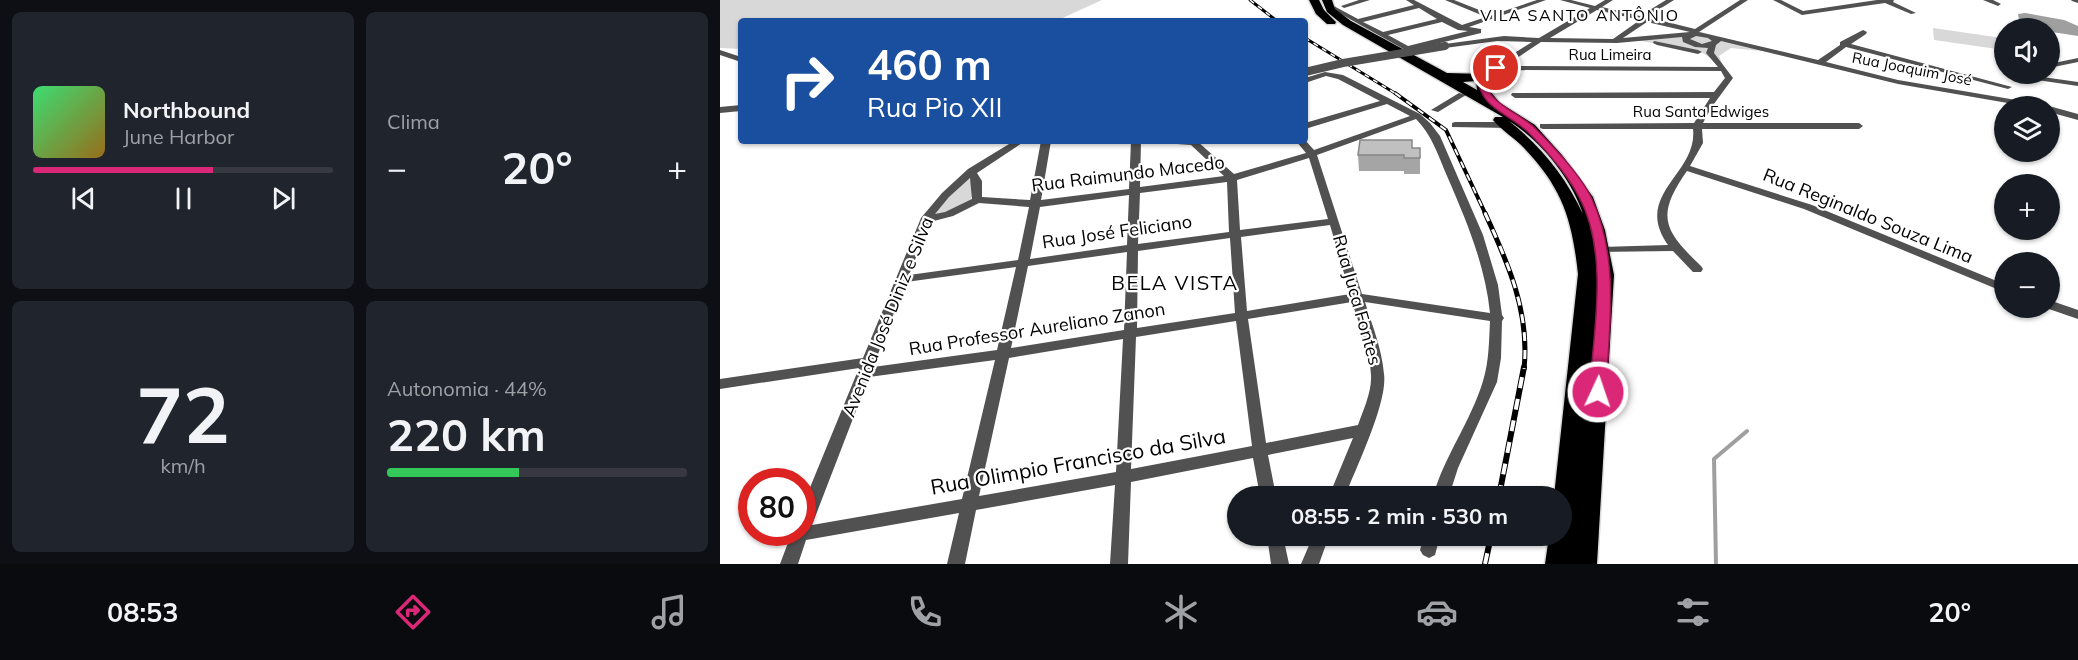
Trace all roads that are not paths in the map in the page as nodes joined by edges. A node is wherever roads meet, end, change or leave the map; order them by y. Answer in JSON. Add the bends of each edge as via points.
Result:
{"nodes":[{"id":1,"x":1367,"y":0,"type":"edge"},
{"id":2,"x":1409,"y":0,"type":"edge"},
{"id":3,"x":1448,"y":0,"type":"edge"},
{"id":4,"x":1509,"y":0,"type":"edge"},
{"id":5,"x":1543,"y":0,"type":"edge"},
{"id":6,"x":1563,"y":0,"type":"edge"},
{"id":7,"x":1610,"y":0,"type":"edge"},
{"id":8,"x":1671,"y":0,"type":"edge"},
{"id":9,"x":1742,"y":0,"type":"edge"},
{"id":10,"x":1776,"y":0,"type":"edge"},
{"id":11,"x":1886,"y":0,"type":"edge"},
{"id":12,"x":1986,"y":0,"type":"edge"},
{"id":13,"x":1328,"y":2,"type":"edge"},
{"id":14,"x":1315,"y":3,"type":"edge"},
{"id":15,"x":1998,"y":4,"type":"dead end"},
{"id":16,"x":1344,"y":6,"type":"dead end"},
{"id":17,"x":1420,"y":6,"type":"junction"},
{"id":18,"x":1525,"y":6,"type":"junction"},
{"id":19,"x":1596,"y":8,"type":"junction"},
{"id":20,"x":1913,"y":13,"type":"dead end"},
{"id":21,"x":1491,"y":17,"type":"junction"},
{"id":22,"x":1643,"y":19,"type":"junction"},
{"id":23,"x":1440,"y":20,"type":"junction"},
{"id":24,"x":1358,"y":21,"type":"junction"},
{"id":25,"x":1460,"y":28,"type":"junction"},
{"id":26,"x":1474,"y":32,"type":"junction"},
{"id":27,"x":1863,"y":32,"type":"dead end"},
{"id":28,"x":1709,"y":36,"type":"junction"},
{"id":29,"x":1513,"y":37,"type":"junction"},
{"id":30,"x":1691,"y":37,"type":"junction"},
{"id":31,"x":1496,"y":39,"type":"junction"},
{"id":32,"x":1383,"y":40,"type":"junction"},
{"id":33,"x":1539,"y":40,"type":"junction"},
{"id":34,"x":1616,"y":40,"type":"junction"},
{"id":35,"x":1636,"y":40,"type":"junction"},
{"id":36,"x":1484,"y":41,"type":"junction"},
{"id":37,"x":1647,"y":41,"type":"junction"},
{"id":38,"x":1844,"y":44,"type":"junction"},
{"id":39,"x":1713,"y":51,"type":"junction"},
{"id":40,"x":720,"y":52,"type":"edge"},
{"id":41,"x":1701,"y":53,"type":"junction"},
{"id":42,"x":1782,"y":54,"type":"junction"},
{"id":43,"x":738,"y":59,"type":"edge"},
{"id":44,"x":2078,"y":60,"type":"edge"},
{"id":45,"x":1820,"y":63,"type":"junction"},
{"id":46,"x":2060,"y":64,"type":"edge"},
{"id":47,"x":1496,"y":68,"type":"junction"},
{"id":48,"x":1724,"y":69,"type":"junction"},
{"id":49,"x":1308,"y":71,"type":"edge"},
{"id":50,"x":1437,"y":72,"type":"junction"},
{"id":51,"x":1482,"y":77,"type":"junction"},
{"id":52,"x":1308,"y":80,"type":"edge"},
{"id":53,"x":2060,"y":81,"type":"edge"},
{"id":54,"x":2007,"y":84,"type":"edge"},
{"id":55,"x":2078,"y":84,"type":"edge"},
{"id":56,"x":2008,"y":87,"type":"junction"},
{"id":57,"x":1466,"y":93,"type":"junction"},
{"id":58,"x":1515,"y":95,"type":"dead end"},
{"id":59,"x":1717,"y":95,"type":"junction"},
{"id":60,"x":2011,"y":96,"type":"edge"},
{"id":61,"x":1994,"y":98,"type":"edge"},
{"id":62,"x":1384,"y":102,"type":"junction"},
{"id":63,"x":738,"y":108,"type":"edge"},
{"id":64,"x":1502,"y":109,"type":"junction"},
{"id":65,"x":720,"y":110,"type":"edge"},
{"id":66,"x":1435,"y":110,"type":"dead end"},
{"id":67,"x":2060,"y":112,"type":"edge"},
{"id":68,"x":1417,"y":116,"type":"junction"},
{"id":69,"x":2078,"y":117,"type":"edge"},
{"id":70,"x":1308,"y":125,"type":"edge"},
{"id":71,"x":1455,"y":125,"type":"dead end"},
{"id":72,"x":1508,"y":125,"type":"junction"},
{"id":73,"x":1698,"y":125,"type":"junction"},
{"id":74,"x":1543,"y":126,"type":"dead end"},
{"id":75,"x":1858,"y":126,"type":"dead end"},
{"id":76,"x":1015,"y":144,"type":"edge"},
{"id":77,"x":1046,"y":144,"type":"edge"},
{"id":78,"x":1136,"y":144,"type":"edge"},
{"id":79,"x":1194,"y":144,"type":"edge"},
{"id":80,"x":1304,"y":144,"type":"edge"},
{"id":81,"x":1312,"y":154,"type":"junction"},
{"id":82,"x":1685,"y":167,"type":"junction"},
{"id":83,"x":971,"y":171,"type":"junction"},
{"id":84,"x":1232,"y":178,"type":"junction"},
{"id":85,"x":1134,"y":192,"type":"junction"},
{"id":86,"x":977,"y":200,"type":"junction"},
{"id":87,"x":1036,"y":204,"type":"junction"},
{"id":88,"x":925,"y":220,"type":"junction"},
{"id":89,"x":1334,"y":221,"type":"junction"},
{"id":90,"x":1234,"y":235,"type":"junction"},
{"id":91,"x":1133,"y":248,"type":"junction"},
{"id":92,"x":1675,"y":248,"type":"junction"},
{"id":93,"x":1601,"y":250,"type":"junction"},
{"id":94,"x":1022,"y":263,"type":"junction"},
{"id":95,"x":1697,"y":269,"type":"dead end"},
{"id":96,"x":904,"y":279,"type":"junction"},
{"id":97,"x":1994,"y":284,"type":"edge"},
{"id":98,"x":1357,"y":297,"type":"junction"},
{"id":99,"x":2060,"y":308,"type":"edge"},
{"id":100,"x":2078,"y":315,"type":"edge"},
{"id":101,"x":1243,"y":316,"type":"junction"},
{"id":102,"x":1498,"y":318,"type":"junction"},
{"id":103,"x":1130,"y":334,"type":"junction"},
{"id":104,"x":1004,"y":354,"type":"junction"},
{"id":105,"x":868,"y":368,"type":"junction"},
{"id":106,"x":720,"y":384,"type":"edge"},
{"id":107,"x":1364,"y":430,"type":"junction"},
{"id":108,"x":1259,"y":449,"type":"junction"},
{"id":109,"x":1124,"y":477,"type":"junction"},
{"id":110,"x":1266,"y":486,"type":"edge"},
{"id":111,"x":1341,"y":486,"type":"edge"},
{"id":112,"x":1443,"y":486,"type":"edge"},
{"id":113,"x":1566,"y":486,"type":"edge"},
{"id":114,"x":816,"y":497,"type":"edge"},
{"id":115,"x":968,"y":504,"type":"junction"},
{"id":116,"x":816,"y":530,"type":"edge"},
{"id":117,"x":796,"y":546,"type":"edge"},
{"id":118,"x":1277,"y":546,"type":"edge"},
{"id":119,"x":1317,"y":546,"type":"edge"},
{"id":120,"x":1560,"y":546,"type":"edge"},
{"id":121,"x":789,"y":564,"type":"edge"},
{"id":122,"x":956,"y":564,"type":"edge"},
{"id":123,"x":1119,"y":564,"type":"edge"},
{"id":124,"x":1280,"y":564,"type":"edge"},
{"id":125,"x":1310,"y":564,"type":"edge"},
{"id":126,"x":1558,"y":564,"type":"edge"},
{"id":127,"x":1584,"y":564,"type":"edge"}],
"edges":[{"from":1,"to":16,"type":"street"},
{"from":2,"to":17,"type":"street"},
{"from":3,"to":21,"type":"street"},
{"from":4,"to":18,"type":"street"},
{"from":5,"to":18,"type":"street"},
{"from":6,"to":19,"type":"street"},
{"from":7,"to":19,"type":"street"},
{"from":8,"to":22,"type":"street"},
{"from":9,"to":30,"type":"street"},
{"from":10,"to":11,"type":"street","via":[[1802,13]]},
{"from":11,"to":20,"type":"street"},
{"from":12,"to":15,"type":"street"},
{"from":13,"to":24,"type":"street"},
{"from":13,"to":32,"type":"highway","via":[[1336,16]]},
{"from":14,"to":57,"type":"highway","via":[[1326,18],[1339,26]]},
{"from":17,"to":23,"type":"street"},
{"from":17,"to":24,"type":"street"},
{"from":18,"to":21,"type":"street"},
{"from":19,"to":22,"type":"street"},
{"from":19,"to":33,"type":"street"},
{"from":21,"to":25,"type":"street"},
{"from":22,"to":30,"type":"street"},
{"from":22,"to":34,"type":"street"},
{"from":23,"to":25,"type":"street"},
{"from":23,"to":32,"type":"street"},
{"from":24,"to":32,"type":"street"},
{"from":25,"to":26,"type":"street"},
{"from":26,"to":29,"type":"street"},
{"from":26,"to":32,"type":"street","via":[[1407,49]]},
{"from":26,"to":36,"type":"street"},
{"from":27,"to":38,"type":"street"},
{"from":28,"to":30,"type":"street","name":"Rua Joaquim José"},
{"from":28,"to":39,"type":"street","via":[[1717,40]]},
{"from":28,"to":42,"type":"street","name":"Rua Joaquim José"},
{"from":29,"to":31,"type":"street"},
{"from":29,"to":33,"type":"street"},
{"from":30,"to":35,"type":"street"},
{"from":30,"to":37,"type":"street"},
{"from":30,"to":39,"type":"street"},
{"from":30,"to":41,"type":"street","via":[[1694,49]]},
{"from":31,"to":33,"type":"street"},
{"from":31,"to":36,"type":"street"},
{"from":32,"to":50,"type":"highway"},
{"from":33,"to":34,"type":"street"},
{"from":33,"to":47,"type":"street"},
{"from":34,"to":35,"type":"street"},
{"from":35,"to":37,"type":"street"},
{"from":36,"to":49,"type":"street","bridge":true},
{"from":37,"to":41,"type":"street"},
{"from":38,"to":45,"type":"street"},
{"from":38,"to":56,"type":"street"},
{"from":39,"to":41,"type":"street"},
{"from":39,"to":42,"type":"street","name":"Rua Joaquim José","via":[[1730,47]]},
{"from":39,"to":48,"type":"street"},
{"from":40,"to":43,"type":"street"},
{"from":42,"to":45,"type":"street","name":"Rua Joaquim José"},
{"from":44,"to":46,"type":"street"},
{"from":45,"to":61,"type":"street","name":"Rua Joaquim José","via":[[1898,82]]},
{"from":47,"to":48,"type":"street","name":"Rua Limeira"},
{"from":47,"to":51,"type":"street"},
{"from":48,"to":59,"type":"street","via":[[1729,78]]},
{"from":50,"to":51,"type":"highway","via":[[1468,79]]},
{"from":50,"to":57,"type":"highway"},
{"from":51,"to":64,"type":"highway","via":[[1484,92]]},
{"from":52,"to":62,"type":"street","via":[[1325,74],[1340,77]]},
{"from":53,"to":55,"type":"street"},
{"from":54,"to":56,"type":"street"},
{"from":56,"to":60,"type":"street"},
{"from":57,"to":64,"type":"highway"},
{"from":57,"to":66,"type":"street"},
{"from":57,"to":72,"type":"highway"},
{"from":58,"to":59,"type":"street"},
{"from":59,"to":73,"type":"street"},
{"from":62,"to":68,"type":"street","via":[[1397,104]]},
{"from":62,"to":70,"type":"street"},
{"from":63,"to":65,"type":"street"},
{"from":64,"to":93,"type":"highway","via":[[1530,128],[1585,197]]},
{"from":67,"to":69,"type":"street"},
{"from":68,"to":81,"type":"street","name":"Rua Raimundo Macedo"},
{"from":68,"to":102,"type":"street","via":[[1435,136],[1478,233]]},
{"from":71,"to":72,"type":"street"},
{"from":72,"to":113,"type":"highway","via":[[1542,158],[1570,200],[1581,233],[1587,274]]},
{"from":73,"to":74,"type":"street","name":"Rua Santa Edwiges"},
{"from":73,"to":75,"type":"street","name":"Rua Santa Edwiges"},
{"from":73,"to":82,"type":"street","via":[[1698,143]]},
{"from":76,"to":83,"type":"street","name":"Avenida José Diniz e Silva"},
{"from":77,"to":87,"type":"street"},
{"from":78,"to":85,"type":"street"},
{"from":79,"to":84,"type":"street"},
{"from":80,"to":81,"type":"street","name":"Rua Juca Fontes"},
{"from":81,"to":84,"type":"street","name":"Rua Raimundo Macedo"},
{"from":81,"to":89,"type":"street","name":"Rua Juca Fontes"},
{"from":82,"to":92,"type":"street","via":[[1666,195],[1660,212],[1663,229]]},
{"from":82,"to":97,"type":"street","name":"Rua Reginaldo Souza Lima","via":[[1808,207]]},
{"from":83,"to":86,"type":"street"},
{"from":83,"to":88,"type":"street","name":"Avenida José Diniz e Silva","via":[[947,191]]},
{"from":84,"to":85,"type":"street","name":"Rua Raimundo Macedo"},
{"from":84,"to":90,"type":"street"},
{"from":85,"to":87,"type":"street","name":"Rua Raimundo Macedo"},
{"from":85,"to":91,"type":"street"},
{"from":86,"to":87,"type":"street","name":"Rua Raimundo Macedo"},
{"from":86,"to":88,"type":"street","via":[[949,214]]},
{"from":87,"to":94,"type":"street"},
{"from":88,"to":96,"type":"street","name":"Avenida José Diniz e Silva"},
{"from":89,"to":90,"type":"street","name":"Rua José Feliciano"},
{"from":89,"to":98,"type":"street","name":"Rua Juca Fontes"},
{"from":90,"to":91,"type":"street","name":"Rua José Feliciano"},
{"from":90,"to":101,"type":"street"},
{"from":91,"to":94,"type":"street","name":"Rua José Feliciano"},
{"from":91,"to":103,"type":"street"},
{"from":92,"to":93,"type":"street"},
{"from":92,"to":95,"type":"street"},
{"from":93,"to":127,"type":"highway","via":[[1605,275]]},
{"from":94,"to":96,"type":"street","name":"Rua José Feliciano"},
{"from":94,"to":104,"type":"street"},
{"from":96,"to":105,"type":"street","name":"Avenida José Diniz e Silva"},
{"from":98,"to":101,"type":"street","name":"Rua Professor Aureliano Zanon"},
{"from":98,"to":102,"type":"street","name":"Rua Professor Aureliano Zanon"},
{"from":98,"to":107,"type":"street","name":"Rua Juca Fontes","via":[[1378,376]]},
{"from":99,"to":100,"type":"street"},
{"from":101,"to":103,"type":"street","name":"Rua Professor Aureliano Zanon"},
{"from":101,"to":108,"type":"street"},
{"from":102,"to":112,"type":"street","via":[[1495,363],[1488,387]]},
{"from":103,"to":104,"type":"street","name":"Rua Professor Aureliano Zanon"},
{"from":103,"to":109,"type":"street"},
{"from":104,"to":105,"type":"street","name":"Rua Professor Aureliano Zanon"},
{"from":104,"to":115,"type":"street"},
{"from":105,"to":106,"type":"street","name":"Rua Professor Aureliano Zanon"},
{"from":105,"to":114,"type":"street","name":"Avenida José Diniz e Silva"},
{"from":107,"to":108,"type":"street","name":"Rua Olimpio Francisco da Silva"},
{"from":107,"to":111,"type":"street","name":"Rua Juca Fontes"},
{"from":108,"to":109,"type":"street","name":"Rua Olimpio Francisco da Silva"},
{"from":108,"to":110,"type":"street"},
{"from":109,"to":115,"type":"street","name":"Rua Olimpio Francisco da Silva"},
{"from":109,"to":123,"type":"street"},
{"from":115,"to":116,"type":"street","name":"Rua Olimpio Francisco da Silva"},
{"from":115,"to":122,"type":"street"},
{"from":117,"to":121,"type":"street","name":"Avenida José Diniz e Silva"},
{"from":118,"to":124,"type":"street"},
{"from":119,"to":125,"type":"street"},
{"from":120,"to":126,"type":"highway"}]}
